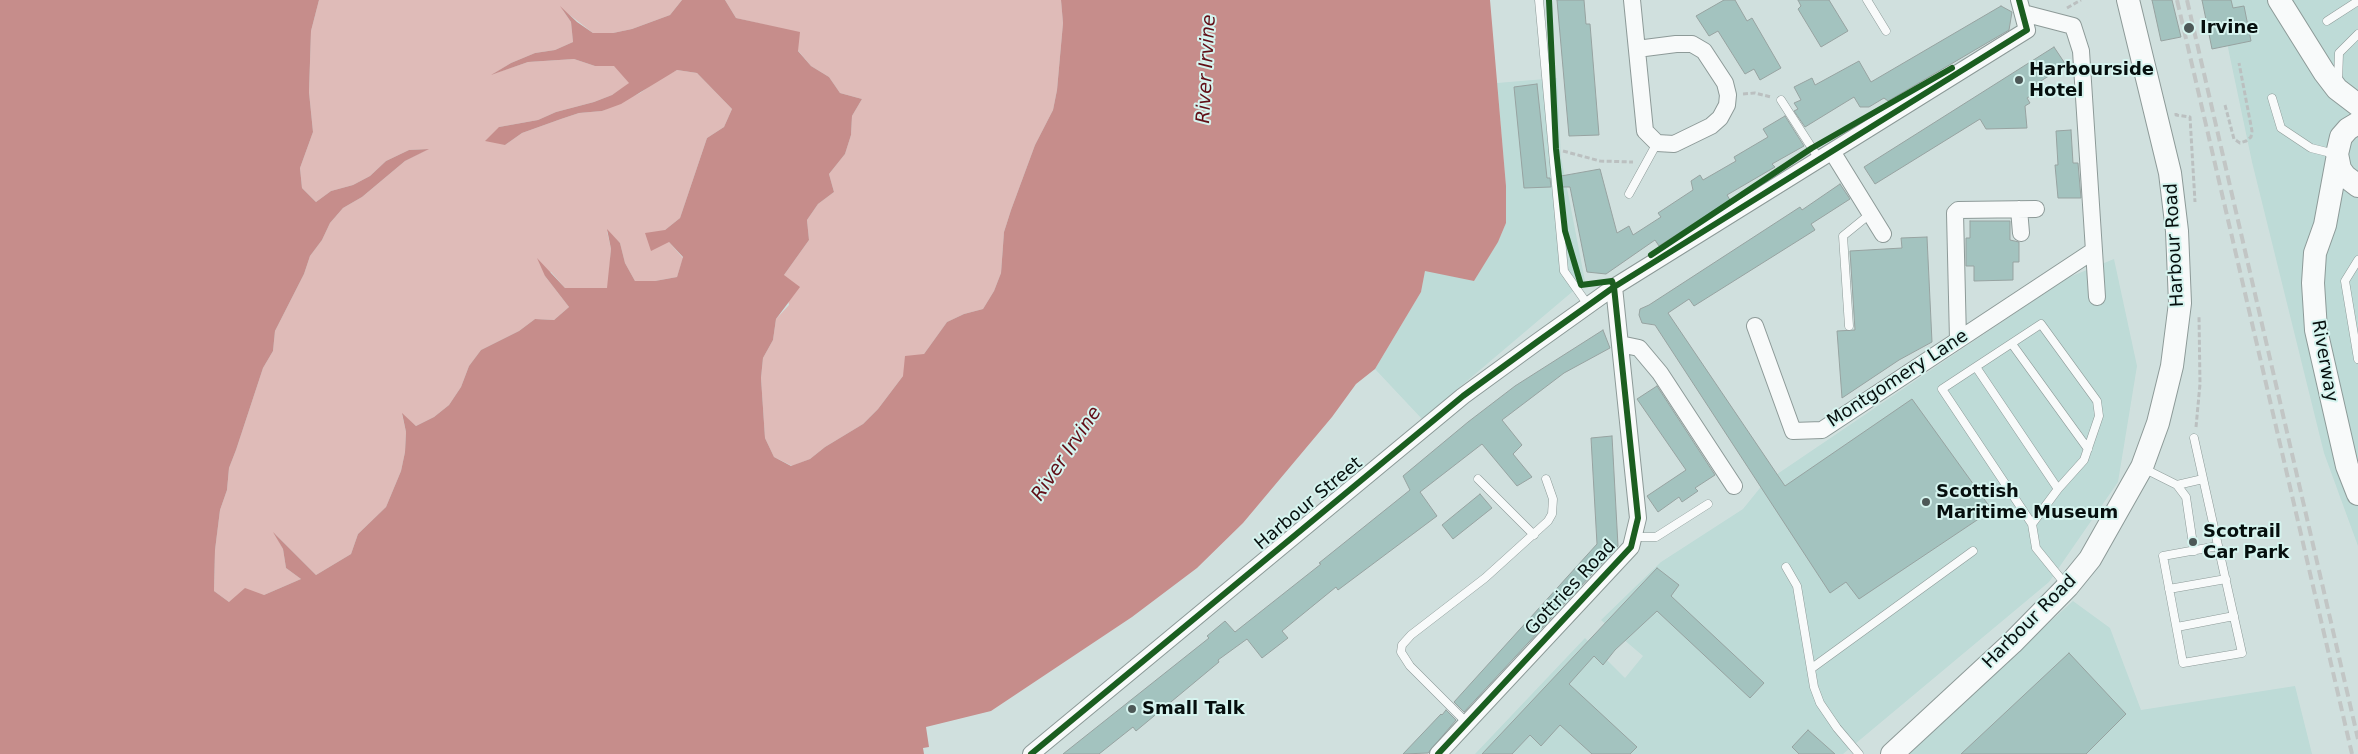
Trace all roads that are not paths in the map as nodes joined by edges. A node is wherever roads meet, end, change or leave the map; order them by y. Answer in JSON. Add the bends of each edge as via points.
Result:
{"nodes":[{"id":1,"x":1539,"y":0,"type":"edge"},
{"id":2,"x":1632,"y":0,"type":"edge"},
{"id":3,"x":1867,"y":0,"type":"edge"},
{"id":4,"x":2128,"y":0,"type":"edge"},
{"id":5,"x":2279,"y":0,"type":"edge"},
{"id":6,"x":2358,"y":1,"type":"edge"},
{"id":7,"x":2021,"y":6,"type":"edge"},
{"id":8,"x":2327,"y":21,"type":"dead end"},
{"id":9,"x":1886,"y":31,"type":"dead end"},
{"id":10,"x":2358,"y":34,"type":"edge"},
{"id":11,"x":1637,"y":49,"type":"junction"},
{"id":12,"x":2337,"y":89,"type":"junction"},
{"id":13,"x":2272,"y":98,"type":"dead end"},
{"id":14,"x":1781,"y":100,"type":"road end"},
{"id":15,"x":2358,"y":106,"type":"edge"},
{"id":16,"x":2358,"y":123,"type":"edge"},
{"id":17,"x":1657,"y":142,"type":"junction"},
{"id":18,"x":2338,"y":151,"type":"junction"},
{"id":19,"x":1827,"y":157,"type":"junction"},
{"id":20,"x":2358,"y":187,"type":"edge"},
{"id":21,"x":1629,"y":194,"type":"dead end"},
{"id":22,"x":2019,"y":209,"type":"junction"},
{"id":23,"x":2036,"y":209,"type":"dead end"},
{"id":24,"x":1870,"y":214,"type":"junction"},
{"id":25,"x":2325,"y":225,"type":"junction"},
{"id":26,"x":2021,"y":233,"type":"dead end"},
{"id":27,"x":1883,"y":234,"type":"dead end"},
{"id":28,"x":2093,"y":251,"type":"junction"},
{"id":29,"x":2358,"y":260,"type":"edge"},
{"id":30,"x":1614,"y":287,"type":"junction"},
{"id":31,"x":2097,"y":297,"type":"dead end"},
{"id":32,"x":1588,"y":305,"type":"junction"},
{"id":33,"x":1755,"y":326,"type":"dead end"},
{"id":34,"x":1849,"y":326,"type":"dead end"},
{"id":35,"x":1958,"y":340,"type":"junction"},
{"id":36,"x":1620,"y":344,"type":"junction"},
{"id":37,"x":2012,"y":344,"type":"junction"},
{"id":38,"x":2358,"y":359,"type":"edge"},
{"id":39,"x":1976,"y":367,"type":"junction"},
{"id":40,"x":2194,"y":438,"type":"dead end"},
{"id":41,"x":2088,"y":449,"type":"junction"},
{"id":42,"x":2142,"y":467,"type":"junction"},
{"id":43,"x":1478,"y":479,"type":"dead end"},
{"id":44,"x":1546,"y":479,"type":"dead end"},
{"id":45,"x":2203,"y":479,"type":"junction"},
{"id":46,"x":2177,"y":484,"type":"junction"},
{"id":47,"x":1734,"y":486,"type":"dead end"},
{"id":48,"x":2058,"y":489,"type":"junction"},
{"id":49,"x":2358,"y":494,"type":"edge"},
{"id":50,"x":1708,"y":504,"type":"dead end"},
{"id":51,"x":2032,"y":524,"type":"junction"},
{"id":52,"x":1534,"y":535,"type":"junction"},
{"id":53,"x":1633,"y":537,"type":"junction"},
{"id":54,"x":2218,"y":546,"type":"junction"},
{"id":55,"x":1973,"y":551,"type":"dead end"},
{"id":56,"x":2194,"y":551,"type":"junction"},
{"id":57,"x":1786,"y":567,"type":"dead end"},
{"id":58,"x":2226,"y":579,"type":"junction"},
{"id":59,"x":2068,"y":586,"type":"junction"},
{"id":60,"x":2169,"y":589,"type":"junction"},
{"id":61,"x":2234,"y":616,"type":"junction"},
{"id":62,"x":2176,"y":627,"type":"junction"},
{"id":63,"x":1812,"y":668,"type":"junction"},
{"id":64,"x":1467,"y":723,"type":"junction"},
{"id":65,"x":1031,"y":754,"type":"edge"},
{"id":66,"x":1438,"y":754,"type":"edge"},
{"id":67,"x":1858,"y":754,"type":"edge"},
{"id":68,"x":1892,"y":754,"type":"edge"}],
"edges":[{"from":1,"to":32,"type":"lane","via":[[1564,271]]},
{"from":2,"to":11,"type":"street"},
{"from":3,"to":9,"type":"lane"},
{"from":4,"to":42,"type":"street","name":"Harbour Road","via":[[2170,173],[2177,231],[2180,303],[2172,366],[2158,424]]},
{"from":5,"to":12,"type":"street"},
{"from":6,"to":8,"type":"lane"},
{"from":7,"to":19,"type":"street","name":"Harbour Street","via":[[2027,30]]},
{"from":7,"to":28,"type":"street","via":[[2073,26],[2081,51]]},
{"from":10,"to":12,"type":"lane","via":[[2339,53]]},
{"from":11,"to":17,"type":"street","via":[[1645,131]]},
{"from":11,"to":17,"type":"street","via":[[1692,44],[1704,50],[1725,83],[1728,95],[1720,118],[1711,126],[1674,144]]},
{"from":12,"to":15,"type":"street"},
{"from":12,"to":18,"type":"street","name":"Riverway","via":[[2341,114]]},
{"from":13,"to":18,"type":"lane","via":[[2281,128],[2311,148]]},
{"from":14,"to":19,"type":"lane"},
{"from":16,"to":18,"type":"street","via":[[2348,129]]},
{"from":17,"to":21,"type":"lane"},
{"from":18,"to":20,"type":"street","via":[[2345,176]]},
{"from":18,"to":25,"type":"street","name":"Riverway"},
{"from":19,"to":24,"type":"street"},
{"from":19,"to":30,"type":"street","name":"Harbour Street"},
{"from":20,"to":25,"type":"street","name":"Riverway"},
{"from":22,"to":23,"type":"street"},
{"from":22,"to":26,"type":"street"},
{"from":22,"to":35,"type":"street","via":[[1958,210],[1955,213]]},
{"from":24,"to":27,"type":"street"},
{"from":24,"to":34,"type":"lane","via":[[1843,236]]},
{"from":25,"to":49,"type":"street","name":"Riverway","via":[[2315,253],[2316,330],[2347,466]]},
{"from":28,"to":31,"type":"street"},
{"from":28,"to":35,"type":"street","name":"Montgomery Lane"},
{"from":29,"to":38,"type":"lane","via":[[2344,281]]},
{"from":30,"to":32,"type":"street","name":"Harbour Street"},
{"from":30,"to":36,"type":"street","name":"Gottries Road"},
{"from":32,"to":65,"type":"street","name":"Harbour Street","via":[[1463,396]]},
{"from":33,"to":35,"type":"street","name":"Montgomery Lane","via":[[1793,431],[1822,430]]},
{"from":36,"to":47,"type":"street","via":[[1639,348],[1655,367]]},
{"from":36,"to":53,"type":"street","name":"Gottries Road","via":[[1638,518]]},
{"from":37,"to":39,"type":"lane"},
{"from":37,"to":41,"type":"lane"},
{"from":37,"to":41,"type":"lane","via":[[2041,324],[2097,401],[2099,416]]},
{"from":39,"to":48,"type":"lane"},
{"from":39,"to":51,"type":"lane","via":[[1942,390]]},
{"from":40,"to":45,"type":"lane"},
{"from":41,"to":48,"type":"lane","via":[[2084,460]]},
{"from":42,"to":46,"type":"lane"},
{"from":42,"to":59,"type":"street","name":"Harbour Road","via":[[2090,559]]},
{"from":43,"to":52,"type":"lane"},
{"from":44,"to":52,"type":"lane","via":[[1553,499],[1552,514]]},
{"from":45,"to":46,"type":"lane"},
{"from":45,"to":54,"type":"lane"},
{"from":46,"to":56,"type":"lane","via":[[2186,497]]},
{"from":48,"to":51,"type":"lane"},
{"from":50,"to":53,"type":"lane","via":[[1656,537]]},
{"from":51,"to":59,"type":"lane","via":[[2036,548]]},
{"from":52,"to":64,"type":"lane","via":[[1402,645],[1401,652],[1410,666]]},
{"from":53,"to":64,"type":"street","name":"Gottries Road","via":[[1631,547]]},
{"from":54,"to":56,"type":"lane"},
{"from":54,"to":58,"type":"lane"},
{"from":55,"to":63,"type":"lane"},
{"from":56,"to":60,"type":"lane","via":[[2163,556]]},
{"from":57,"to":63,"type":"lane","via":[[1797,586]]},
{"from":58,"to":60,"type":"lane"},
{"from":58,"to":61,"type":"lane"},
{"from":59,"to":68,"type":"street","name":"Harbour Road","via":[[2012,643]]},
{"from":60,"to":62,"type":"lane"},
{"from":61,"to":62,"type":"lane"},
{"from":61,"to":62,"type":"lane","via":[[2242,653],[2183,663]]},
{"from":63,"to":67,"type":"lane","via":[[1820,703]]},
{"from":64,"to":66,"type":"street","name":"Gottries Road"}]}
